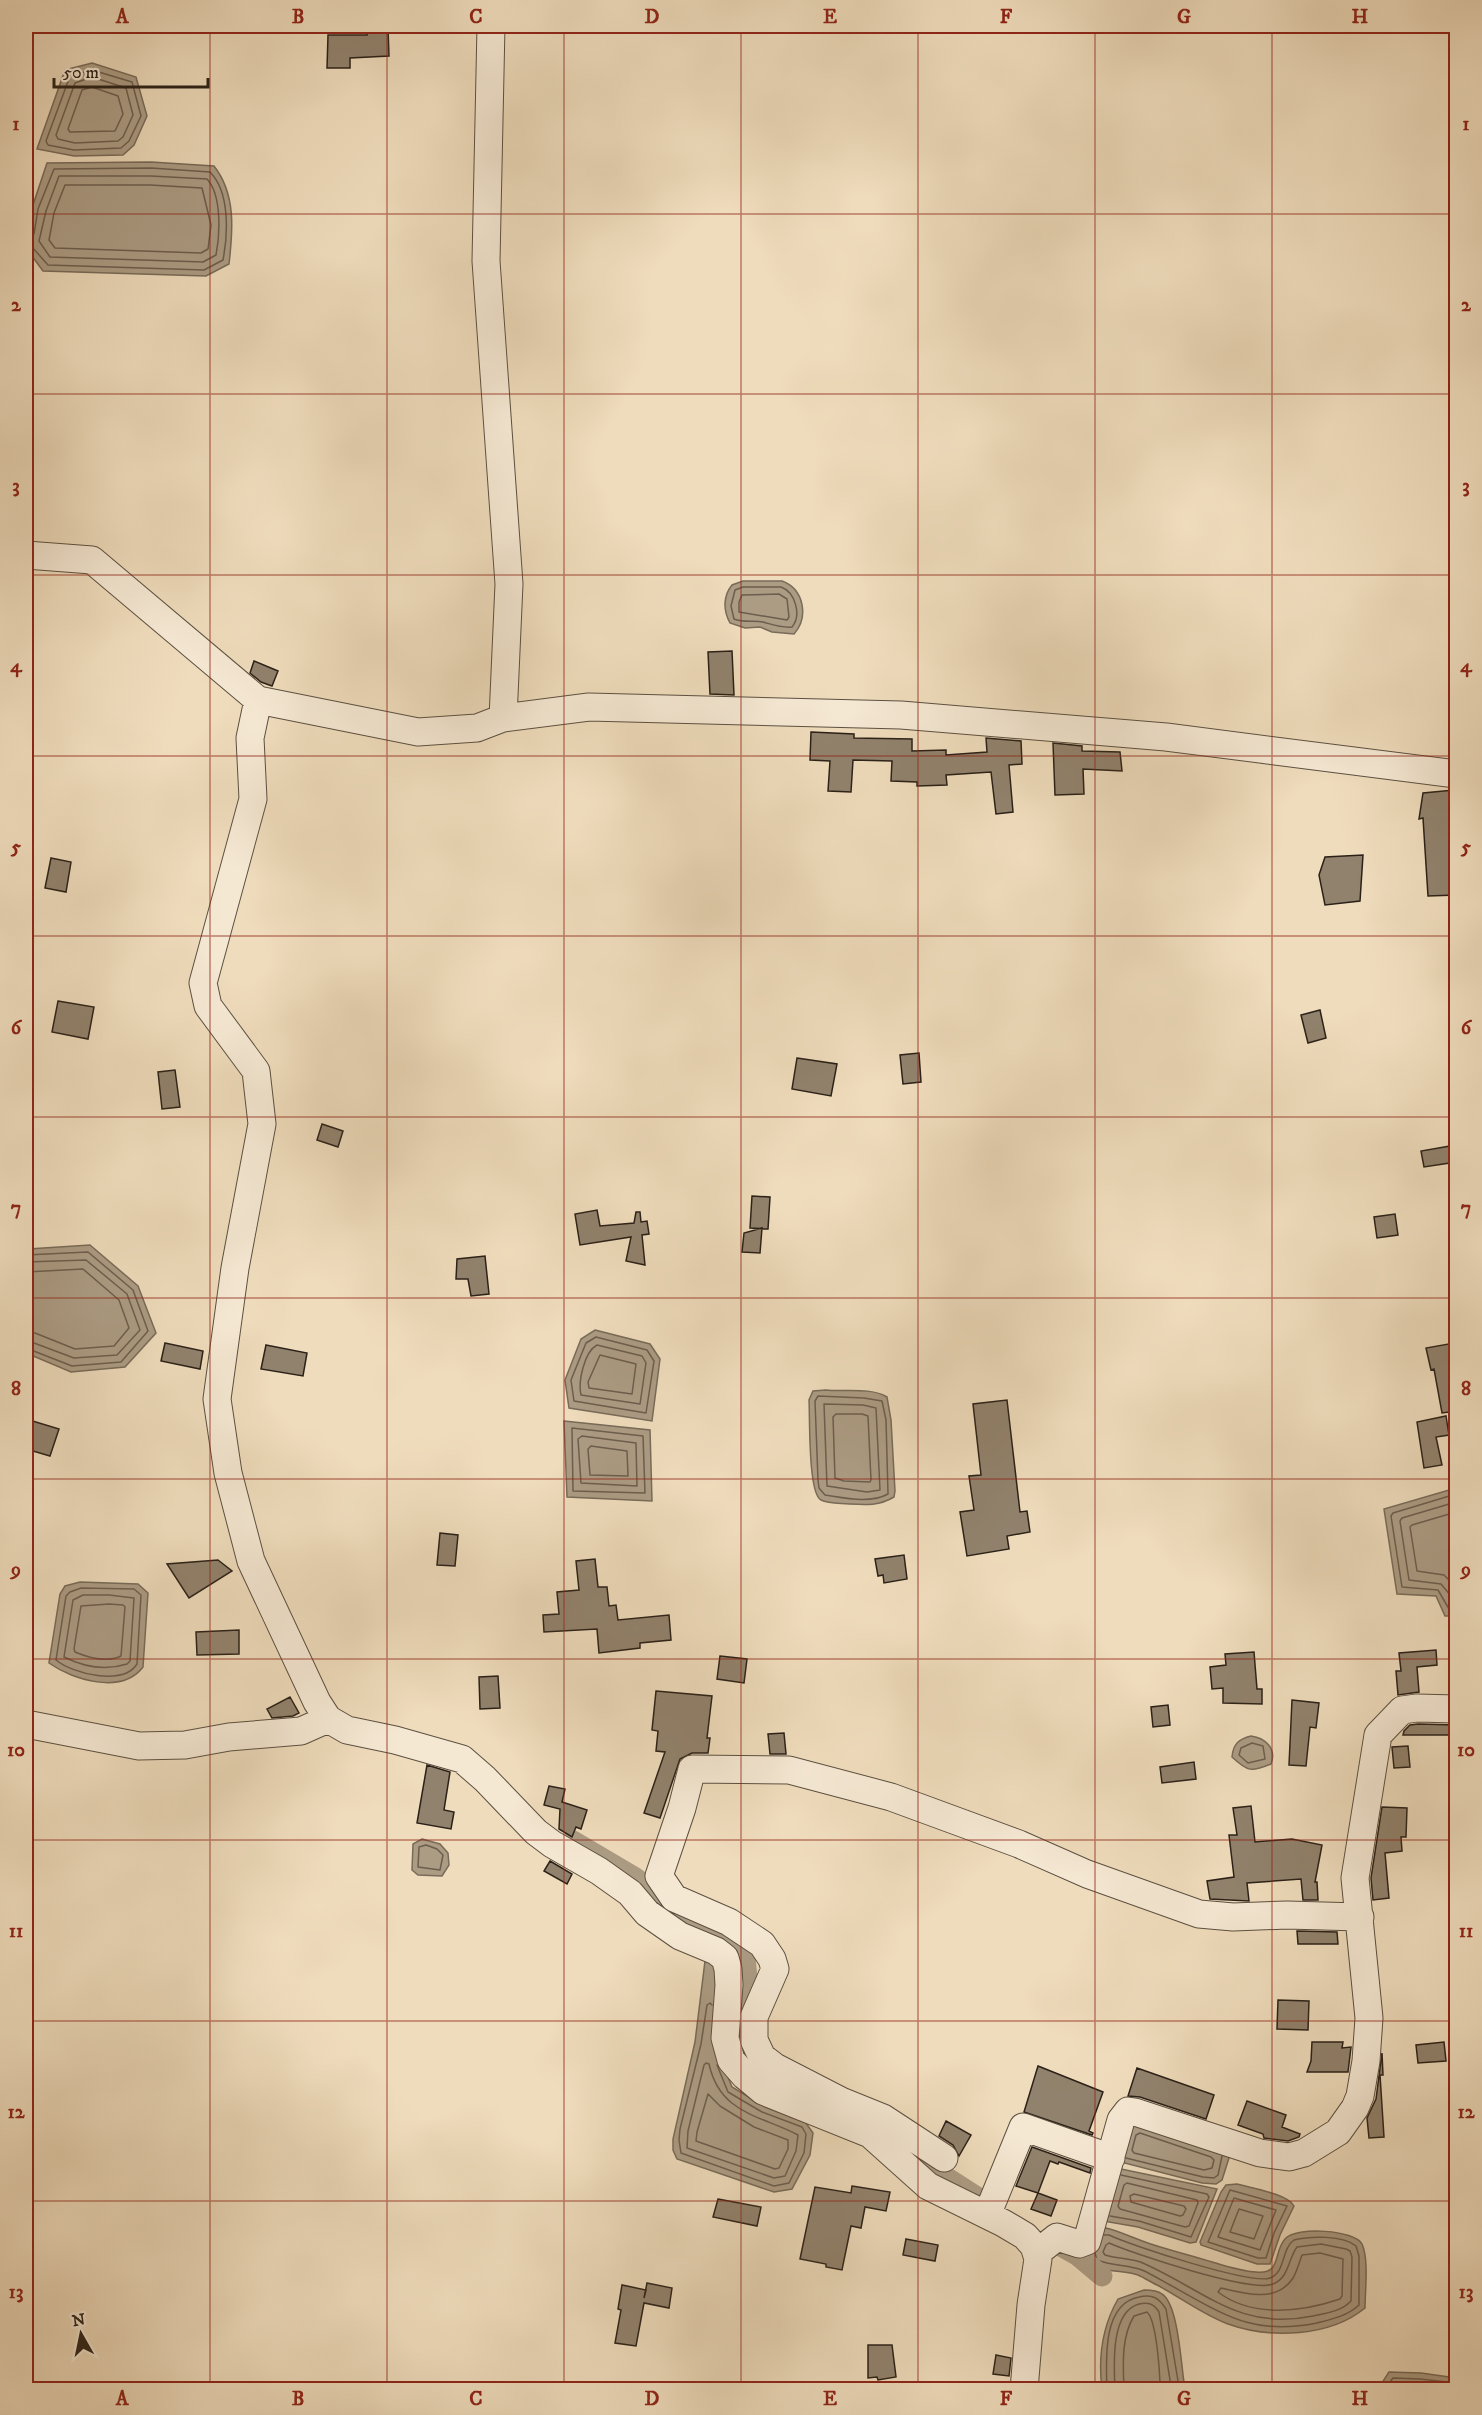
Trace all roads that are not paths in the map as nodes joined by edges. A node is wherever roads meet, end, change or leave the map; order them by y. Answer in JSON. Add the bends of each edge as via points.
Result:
{"nodes":[{"id":1,"x":491,"y":26,"type":"edge"},
{"id":2,"x":26,"y":555,"type":"edge"},
{"id":3,"x":258,"y":700,"type":"junction"},
{"id":4,"x":504,"y":718,"type":"junction"},
{"id":5,"x":1456,"y":774,"type":"edge"},
{"id":6,"x":1456,"y":1709,"type":"edge"},
{"id":7,"x":328,"y":1719,"type":"junction"},
{"id":8,"x":26,"y":1724,"type":"edge"},
{"id":9,"x":1360,"y":1917,"type":"junction"},
{"id":10,"x":944,"y":2158,"type":"dead end"},
{"id":11,"x":1111,"y":2158,"type":"junction"},
{"id":12,"x":992,"y":2203,"type":"junction"},
{"id":13,"x":1047,"y":2245,"type":"junction"},
{"id":14,"x":1023,"y":2390,"type":"edge"}],
"edges":[{"from":1,"to":4,"type":"street","via":[[486,261],[509,584]]},
{"from":2,"to":3,"type":"street","via":[[92,560]]},
{"from":3,"to":4,"type":"street","via":[[418,732],[477,728]]},
{"from":3,"to":7,"type":"street","via":[[250,738],[253,799],[203,983],[208,1006],[256,1071],[262,1124],[235,1268],[217,1399],[228,1473],[251,1560]]},
{"from":4,"to":5,"type":"street","via":[[589,707],[901,715],[1166,737]]},
{"from":6,"to":9,"type":"street","via":[[1402,1710],[1378,1735],[1356,1878]]},
{"from":7,"to":8,"type":"street","via":[[301,1731],[185,1745],[139,1746]]},
{"from":7,"to":12,"type":"street","via":[[347,1730],[462,1759],[552,1845],[630,1893],[647,1913],[680,1936],[725,1958],[725,2038],[731,2060],[762,2091],[870,2134],[928,2186]]},
{"from":9,"to":10,"type":"street","via":[[1199,1914],[891,1797],[789,1770],[692,1768],[659,1876],[674,1898],[729,1922],[762,1944],[772,1959],[775,1969],[754,2017],[754,2040],[762,2057],[841,2101],[883,2118]]},
{"from":9,"to":11,"type":"street","via":[[1369,2018],[1366,2061],[1360,2096],[1338,2132],[1304,2153],[1289,2157],[1260,2153],[1128,2111],[1121,2120]]},
{"from":11,"to":12,"type":"street","via":[[1023,2127]]},
{"from":11,"to":13,"type":"street","via":[[1087,2241]]},
{"from":12,"to":13,"type":"street","via":[[1025,2236]]},
{"from":13,"to":14,"type":"street"}]}
